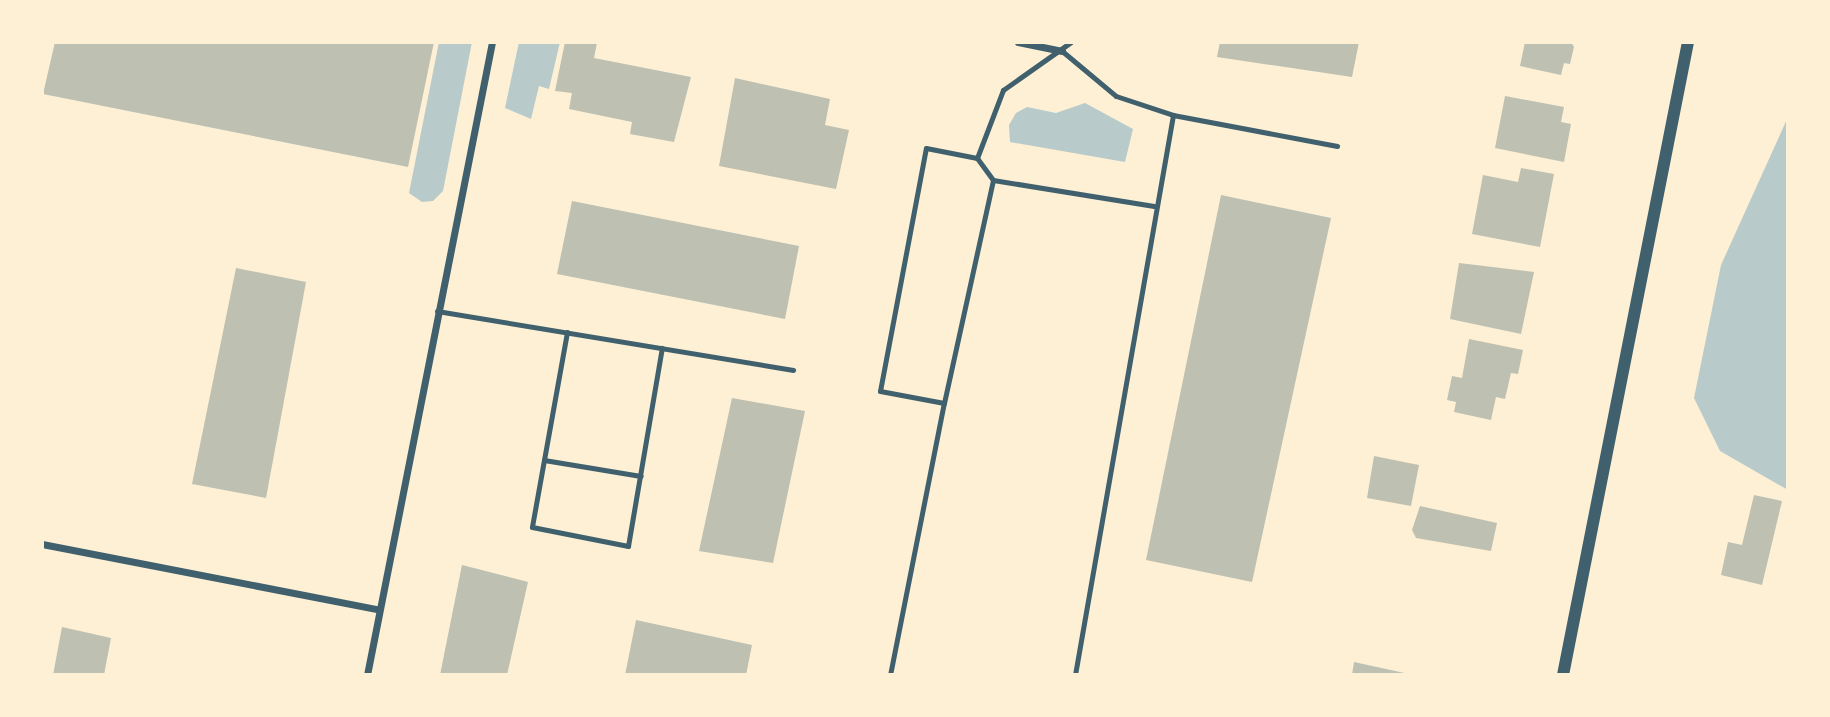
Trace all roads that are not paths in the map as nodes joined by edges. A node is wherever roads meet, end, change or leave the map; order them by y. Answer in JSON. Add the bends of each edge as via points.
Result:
{"nodes":[{"id":1,"x":492,"y":42,"type":"edge"},
{"id":2,"x":1018,"y":42,"type":"edge"},
{"id":3,"x":1071,"y":42,"type":"edge"},
{"id":4,"x":1688,"y":42,"type":"edge"},
{"id":5,"x":1062,"y":51,"type":"junction"},
{"id":6,"x":1173,"y":115,"type":"junction"},
{"id":7,"x":1337,"y":146,"type":"dead end"},
{"id":8,"x":977,"y":158,"type":"junction"},
{"id":9,"x":993,"y":180,"type":"junction"},
{"id":10,"x":1154,"y":206,"type":"junction"},
{"id":11,"x":437,"y":311,"type":"junction"},
{"id":12,"x":567,"y":332,"type":"junction"},
{"id":13,"x":662,"y":348,"type":"junction"},
{"id":14,"x":793,"y":370,"type":"dead end"},
{"id":15,"x":944,"y":403,"type":"junction"},
{"id":16,"x":544,"y":460,"type":"junction"},
{"id":17,"x":641,"y":476,"type":"junction"},
{"id":18,"x":42,"y":544,"type":"edge"},
{"id":19,"x":377,"y":609,"type":"junction"},
{"id":20,"x":367,"y":675,"type":"edge"},
{"id":21,"x":890,"y":675,"type":"edge"},
{"id":22,"x":1075,"y":675,"type":"edge"},
{"id":23,"x":1563,"y":675,"type":"edge"}],
"edges":[{"from":1,"to":11,"type":"street"},
{"from":2,"to":5,"type":"street"},
{"from":3,"to":5,"type":"lane"},
{"from":4,"to":23,"type":"street"},
{"from":5,"to":6,"type":"lane","via":[[1116,96]]},
{"from":5,"to":8,"type":"lane","via":[[1003,90]]},
{"from":6,"to":7,"type":"lane"},
{"from":6,"to":10,"type":"lane"},
{"from":8,"to":9,"type":"lane"},
{"from":8,"to":15,"type":"lane","via":[[926,148],[880,391]]},
{"from":9,"to":10,"type":"lane"},
{"from":9,"to":15,"type":"lane"},
{"from":10,"to":22,"type":"lane"},
{"from":11,"to":12,"type":"lane"},
{"from":11,"to":19,"type":"street"},
{"from":12,"to":13,"type":"lane"},
{"from":12,"to":16,"type":"lane"},
{"from":13,"to":14,"type":"lane"},
{"from":13,"to":17,"type":"lane"},
{"from":15,"to":21,"type":"lane"},
{"from":16,"to":17,"type":"lane"},
{"from":16,"to":17,"type":"lane","via":[[532,527],[628,547]]},
{"from":18,"to":19,"type":"street"},
{"from":19,"to":20,"type":"street"}]}
